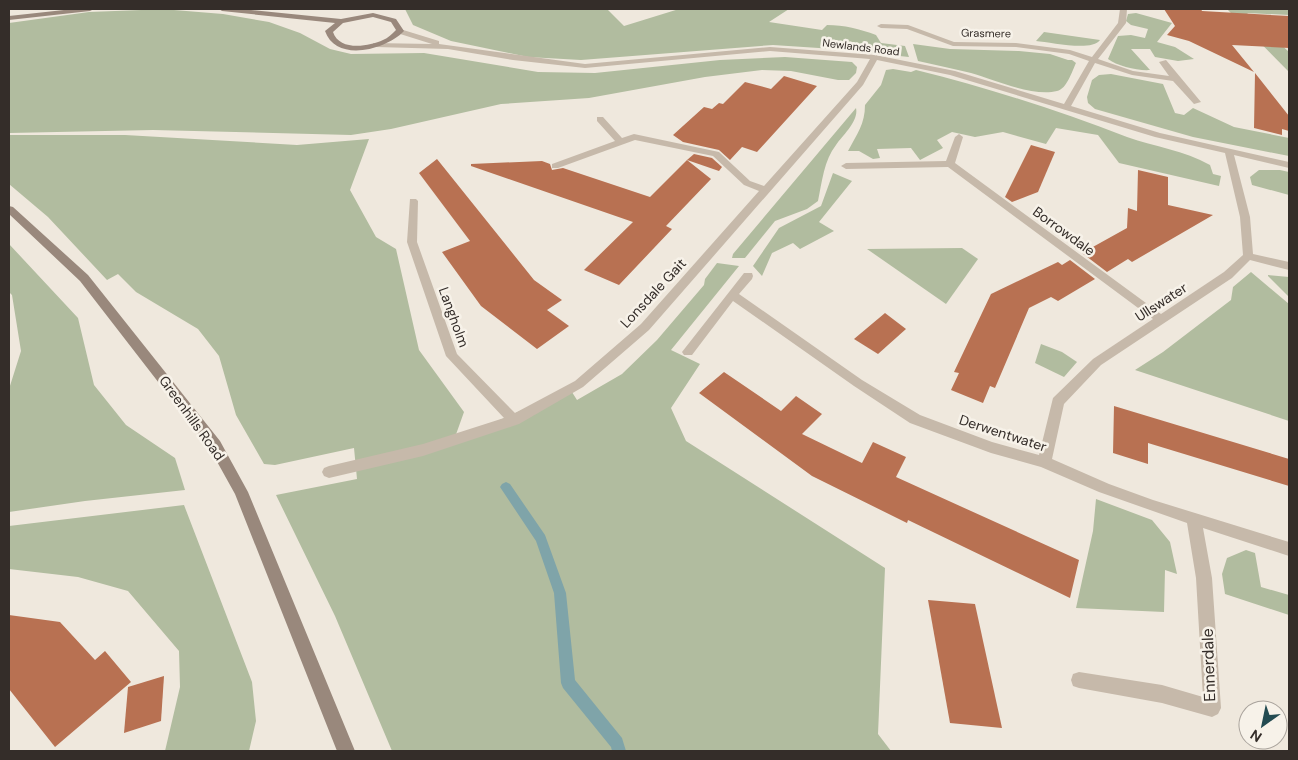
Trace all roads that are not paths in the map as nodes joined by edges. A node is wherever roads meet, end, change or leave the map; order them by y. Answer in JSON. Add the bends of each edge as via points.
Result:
{"nodes":[{"id":1,"x":90,"y":9,"type":"edge"},
{"id":2,"x":222,"y":9,"type":"edge"},
{"id":3,"x":374,"y":9,"type":"edge"},
{"id":4,"x":395,"y":9,"type":"edge"},
{"id":5,"x":1123,"y":9,"type":"edge"},
{"id":6,"x":361,"y":16,"type":"junction"},
{"id":7,"x":9,"y":18,"type":"edge"},
{"id":8,"x":305,"y":19,"type":"junction"},
{"id":9,"x":395,"y":20,"type":"junction"},
{"id":10,"x":341,"y":21,"type":"junction"},
{"id":11,"x":881,"y":26,"type":"dead end"},
{"id":12,"x":400,"y":31,"type":"junction"},
{"id":13,"x":330,"y":38,"type":"junction"},
{"id":14,"x":376,"y":44,"type":"junction"},
{"id":15,"x":448,"y":47,"type":"junction"},
{"id":16,"x":875,"y":58,"type":"junction"},
{"id":17,"x":1093,"y":60,"type":"junction"},
{"id":18,"x":1163,"y":62,"type":"dead end"},
{"id":19,"x":1176,"y":79,"type":"junction"},
{"id":20,"x":1197,"y":102,"type":"dead end"},
{"id":21,"x":1066,"y":108,"type":"junction"},
{"id":22,"x":600,"y":119,"type":"dead end"},
{"id":23,"x":959,"y":137,"type":"dead end"},
{"id":24,"x":622,"y":142,"type":"junction"},
{"id":25,"x":1229,"y":152,"type":"junction"},
{"id":26,"x":950,"y":164,"type":"junction"},
{"id":27,"x":555,"y":166,"type":"dead end"},
{"id":28,"x":846,"y":166,"type":"dead end"},
{"id":29,"x":1289,"y":166,"type":"edge"},
{"id":30,"x":766,"y":190,"type":"junction"},
{"id":31,"x":413,"y":201,"type":"dead end"},
{"id":32,"x":9,"y":210,"type":"edge"},
{"id":33,"x":1248,"y":256,"type":"junction"},
{"id":34,"x":1289,"y":266,"type":"edge"},
{"id":35,"x":748,"y":276,"type":"dead end"},
{"id":36,"x":732,"y":295,"type":"junction"},
{"id":37,"x":1162,"y":320,"type":"junction"},
{"id":38,"x":688,"y":352,"type":"dead end"},
{"id":39,"x":514,"y":420,"type":"junction"},
{"id":40,"x":1044,"y":462,"type":"junction"},
{"id":41,"x":329,"y":472,"type":"dead end"},
{"id":42,"x":1194,"y":519,"type":"junction"},
{"id":43,"x":1289,"y":549,"type":"edge"},
{"id":44,"x":1078,"y":680,"type":"dead end"},
{"id":45,"x":346,"y":751,"type":"edge"}],
"edges":[{"from":1,"to":7,"type":"street"},
{"from":2,"to":8,"type":"street"},
{"from":3,"to":6,"type":"street"},
{"from":4,"to":9,"type":"street"},
{"from":5,"to":17,"type":"street","via":[[1122,23]]},
{"from":6,"to":9,"type":"street","via":[[384,16]]},
{"from":6,"to":10,"type":"street"},
{"from":8,"to":10,"type":"street"},
{"from":8,"to":13,"type":"street"},
{"from":9,"to":12,"type":"street"},
{"from":10,"to":13,"type":"street","via":[[329,31]]},
{"from":11,"to":17,"type":"street","name":"Grasmere","via":[[908,27],[952,44],[1016,45],[1070,52]]},
{"from":12,"to":14,"type":"street"},
{"from":12,"to":15,"type":"street","name":"Newlands Road"},
{"from":13,"to":14,"type":"street","via":[[335,43],[351,47]]},
{"from":14,"to":15,"type":"street","name":"Newlands Road"},
{"from":15,"to":16,"type":"street","name":"Newlands Road","via":[[586,66],[770,49]]},
{"from":16,"to":21,"type":"street","name":"Newlands Road","via":[[952,73]]},
{"from":16,"to":30,"type":"street","name":"Lonsdale Gait","via":[[860,83]]},
{"from":17,"to":19,"type":"street","name":"Grasmere","via":[[1132,73]]},
{"from":17,"to":21,"type":"street"},
{"from":18,"to":19,"type":"street"},
{"from":19,"to":20,"type":"street"},
{"from":21,"to":25,"type":"street","name":"Newlands Road"},
{"from":22,"to":24,"type":"street"},
{"from":23,"to":26,"type":"street"},
{"from":24,"to":27,"type":"street"},
{"from":24,"to":30,"type":"street","via":[[634,137],[716,154],[747,183]]},
{"from":25,"to":29,"type":"street","name":"Newlands Road"},
{"from":25,"to":33,"type":"street","via":[[1246,228]]},
{"from":26,"to":28,"type":"street"},
{"from":26,"to":37,"type":"street","name":"Borrowdale"},
{"from":30,"to":39,"type":"street","name":"Lonsdale Gait","via":[[645,327],[579,384]]},
{"from":31,"to":39,"type":"street","name":"Langholm","via":[[412,242],[452,356]]},
{"from":32,"to":45,"type":"street","name":"Greenhills Road","via":[[84,278],[214,445],[241,492]]},
{"from":33,"to":34,"type":"street"},
{"from":33,"to":37,"type":"street","name":"Ullswater","via":[[1228,275]]},
{"from":35,"to":36,"type":"street"},
{"from":36,"to":38,"type":"street"},
{"from":36,"to":40,"type":"street","name":"Derwentwater","via":[[915,419],[991,448]]},
{"from":37,"to":40,"type":"street","name":"Ullswater","via":[[1097,362],[1058,402]]},
{"from":39,"to":41,"type":"street","name":"Lonsdale Gait","via":[[423,450]]},
{"from":40,"to":42,"type":"street","name":"Derwentwater","via":[[1104,488]]},
{"from":42,"to":43,"type":"street","name":"Derwentwater"},
{"from":42,"to":44,"type":"street","name":"Ennerdale","via":[[1204,578],[1212,708],[1162,694]]}]}
